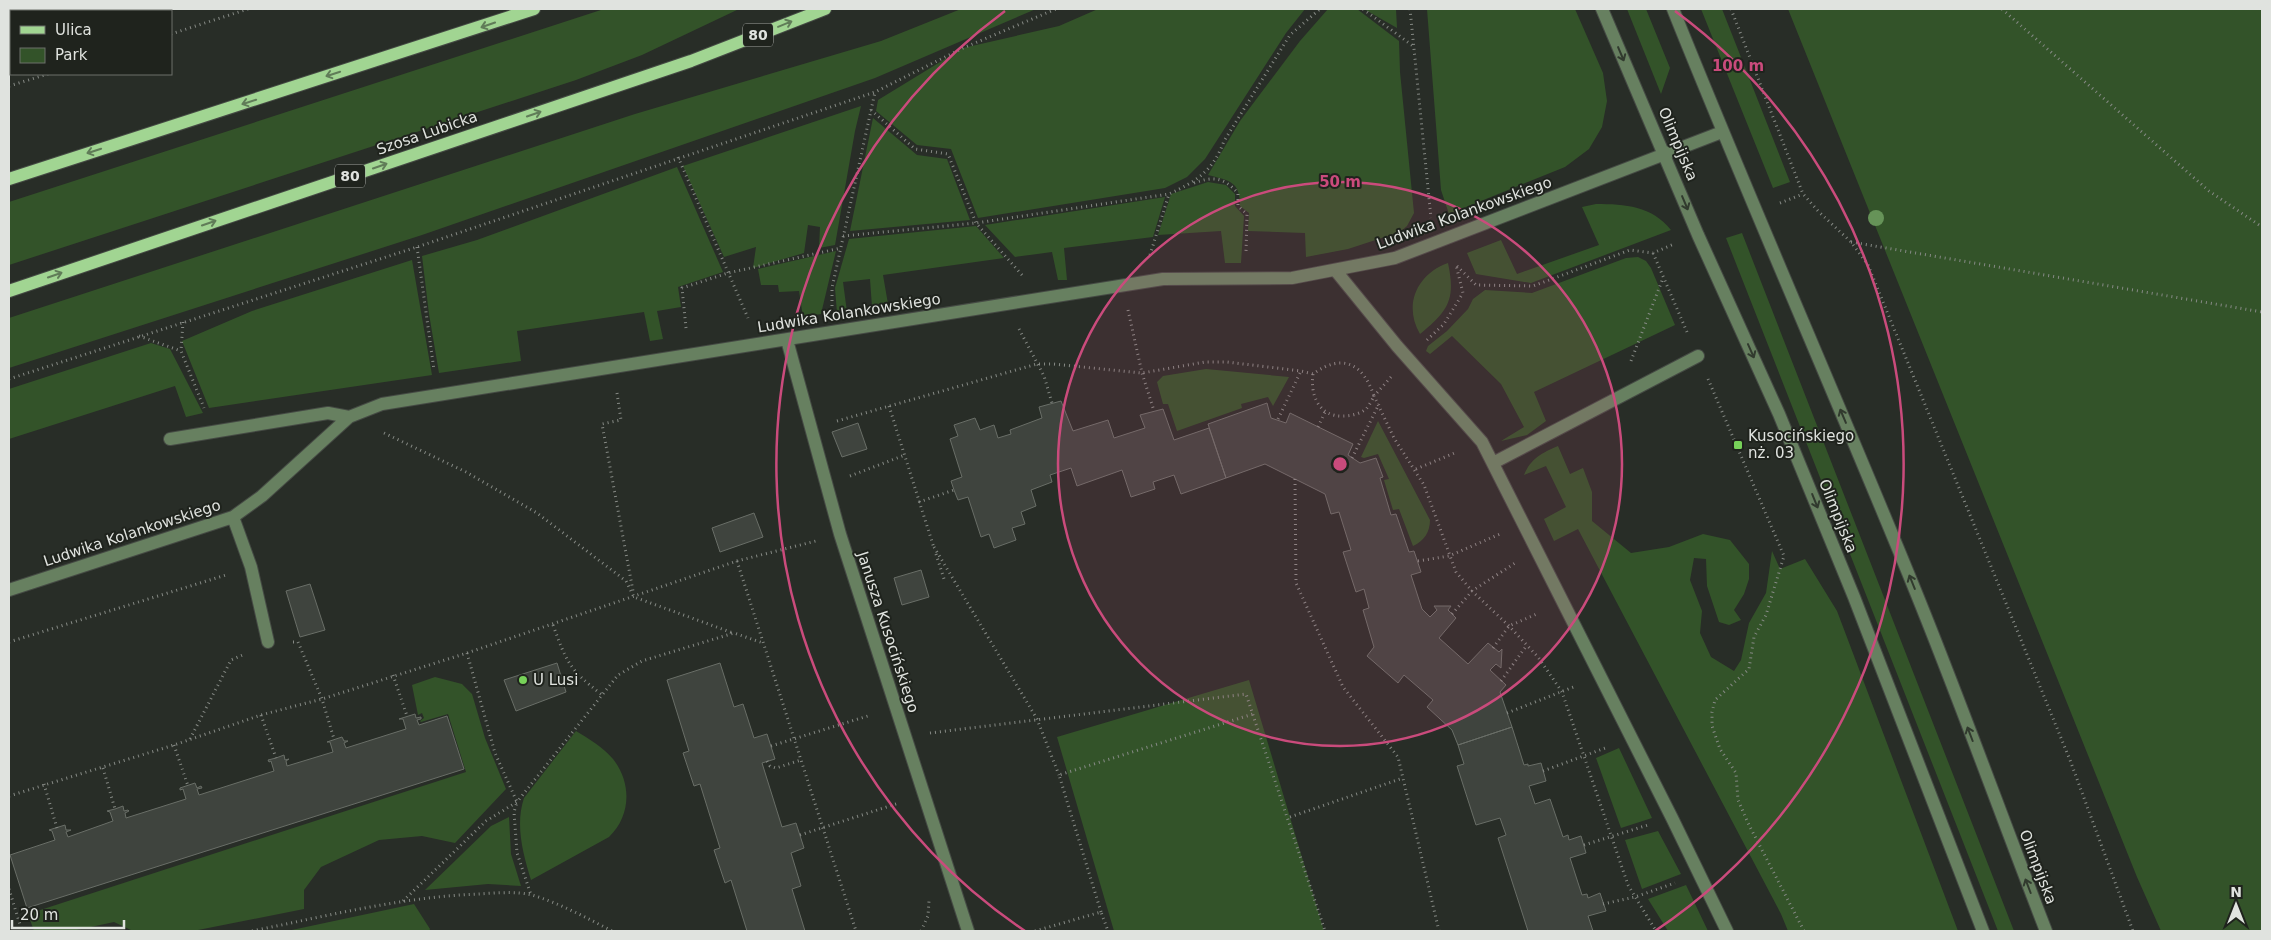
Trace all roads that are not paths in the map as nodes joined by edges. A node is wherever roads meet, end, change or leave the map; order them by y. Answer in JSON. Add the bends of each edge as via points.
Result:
{"nodes":[{"id":1,"x":534,"y":9,"type":"edge"},
{"id":2,"x":825,"y":9,"type":"edge"},
{"id":3,"x":1602,"y":9,"type":"edge"},
{"id":4,"x":1673,"y":9,"type":"edge"},
{"id":5,"x":1722,"y":132,"type":"junction"},
{"id":6,"x":1664,"y":154,"type":"junction"},
{"id":7,"x":9,"y":179,"type":"edge"},
{"id":8,"x":1336,"y":271,"type":"junction"},
{"id":9,"x":9,"y":291,"type":"edge"},
{"id":10,"x":787,"y":340,"type":"junction"},
{"id":11,"x":1698,"y":356,"type":"road end"},
{"id":12,"x":349,"y":417,"type":"junction"},
{"id":13,"x":170,"y":439,"type":"dead end"},
{"id":14,"x":1494,"y":463,"type":"junction"},
{"id":15,"x":233,"y":517,"type":"junction"},
{"id":16,"x":9,"y":590,"type":"edge"},
{"id":17,"x":268,"y":642,"type":"road end"},
{"id":18,"x":968,"y":931,"type":"edge"},
{"id":19,"x":1727,"y":931,"type":"edge"},
{"id":20,"x":1983,"y":931,"type":"edge"},
{"id":21,"x":2046,"y":931,"type":"edge"}],
"edges":[{"from":1,"to":7,"type":"main road","one_way":true},
{"from":9,"to":2,"type":"main road","name":"Szosa Lubicka","number":"80","one_way":true,"via":[[691,62]]},
{"from":3,"to":6,"type":"street","name":"Olimpijska","one_way":true},
{"from":4,"to":5,"type":"street","name":"Olimpijska"},
{"from":5,"to":6,"type":"street","name":"Ludwika Kolankowskiego"},
{"from":21,"to":5,"type":"street","name":"Olimpijska","one_way":true,"via":[[1916,593]]},
{"from":6,"to":8,"type":"street","name":"Ludwika Kolankowskiego","via":[[1395,258]]},
{"from":6,"to":20,"type":"street","name":"Olimpijska","one_way":true,"via":[[1779,414],[1854,597]]},
{"from":8,"to":10,"type":"street","name":"Ludwika Kolankowskiego","via":[[1292,278],[1164,279]]},
{"from":8,"to":14,"type":"street","via":[[1482,442]]},
{"from":10,"to":12,"type":"street","name":"Ludwika Kolankowskiego","via":[[382,404]]},
{"from":10,"to":18,"type":"street","name":"Janusza Kusocińskiego","via":[[840,534]]},
{"from":11,"to":14,"type":"street"},
{"from":12,"to":13,"type":"street","via":[[328,413]]},
{"from":12,"to":15,"type":"street","name":"Ludwika Kolankowskiego","via":[[262,496]]},
{"from":14,"to":19,"type":"street"},
{"from":15,"to":16,"type":"street","name":"Ludwika Kolankowskiego"},
{"from":15,"to":17,"type":"street","via":[[251,567]]}]}
